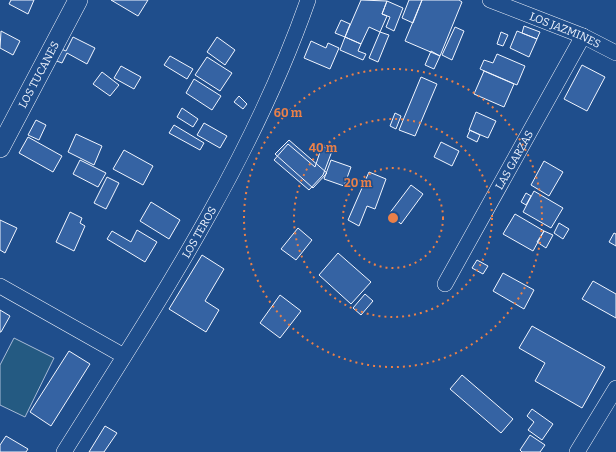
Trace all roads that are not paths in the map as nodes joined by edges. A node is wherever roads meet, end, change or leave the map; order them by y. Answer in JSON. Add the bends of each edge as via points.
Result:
{"nodes":[{"id":1,"x":78,"y":0,"type":"edge"},
{"id":2,"x":308,"y":0,"type":"edge"},
{"id":3,"x":490,"y":0,"type":"edge"},
{"id":4,"x":583,"y":36,"type":"junction"},
{"id":5,"x":616,"y":53,"type":"edge"},
{"id":6,"x":0,"y":148,"type":"edge"},
{"id":7,"x":444,"y":284,"type":"dead end"},
{"id":8,"x":0,"y":286,"type":"edge"},
{"id":9,"x":124,"y":356,"type":"junction"},
{"id":10,"x":616,"y":388,"type":"edge"},
{"id":11,"x":64,"y":452,"type":"edge"},
{"id":12,"x":577,"y":452,"type":"edge"}],
"edges":[{"from":1,"to":6,"type":"street","name":"LOS TUCANES"},
{"from":2,"to":9,"type":"street","name":"LOS TEROS","via":[[268,103],[219,200]]},
{"from":3,"to":4,"type":"street","name":"LOS JAZMINES"},
{"from":4,"to":5,"type":"street","name":"LOS JAZMINES"},
{"from":4,"to":7,"type":"street","name":"LAS GARZAS"},
{"from":8,"to":9,"type":"street"},
{"from":9,"to":11,"type":"street","name":"LOS TEROS"},
{"from":10,"to":12,"type":"street"}]}
